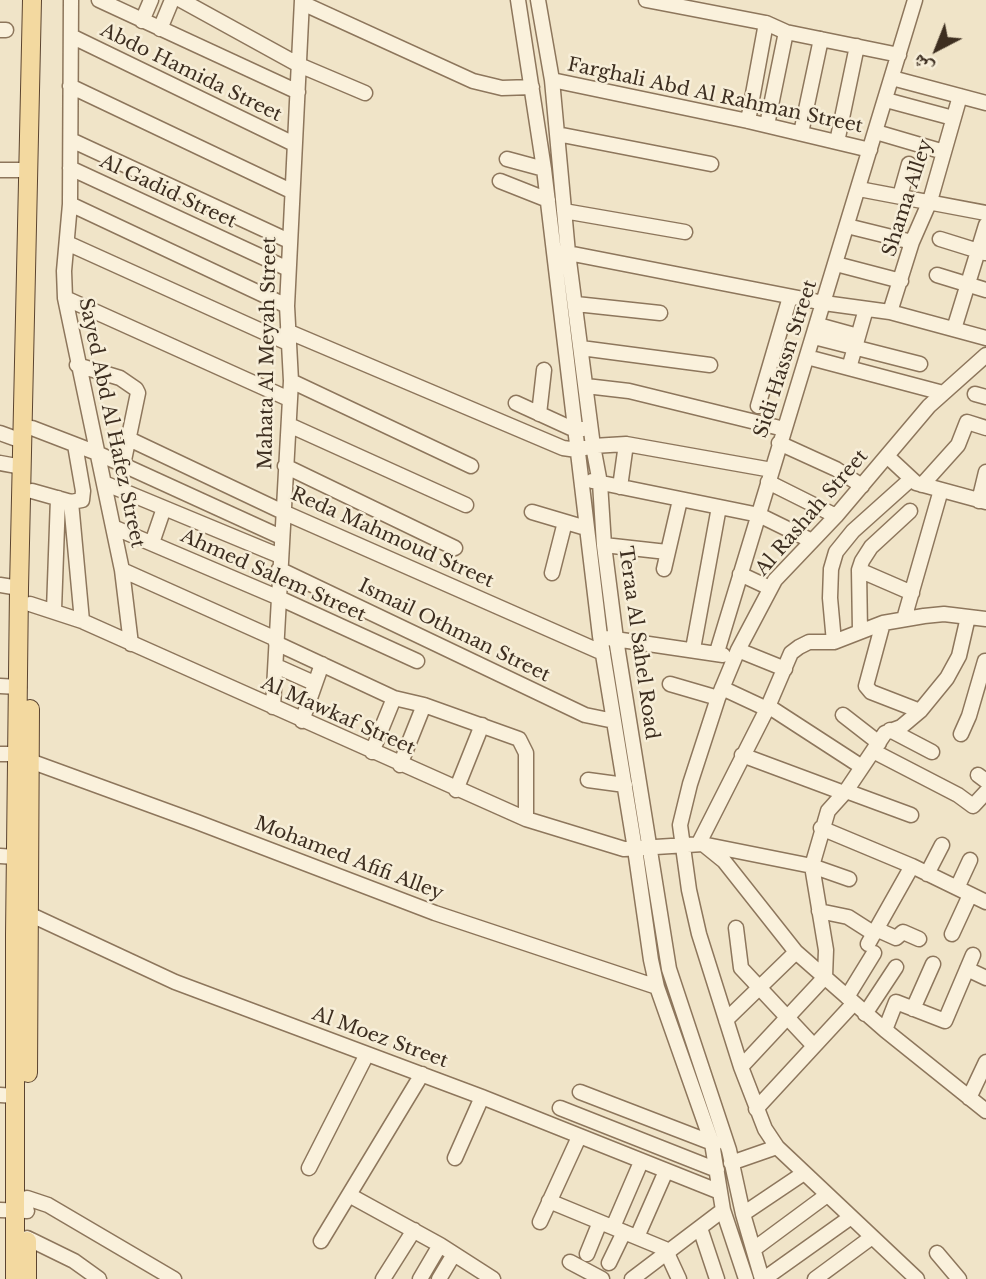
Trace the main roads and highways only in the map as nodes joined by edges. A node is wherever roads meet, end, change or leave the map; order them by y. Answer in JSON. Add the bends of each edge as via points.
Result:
{"nodes":[{"id":1,"x":32,"y":0,"type":"edge"},
{"id":2,"x":42,"y":0,"type":"edge"},
{"id":3,"x":27,"y":434,"type":"junction"},
{"id":4,"x":16,"y":757,"type":"edge"},
{"id":5,"x":8,"y":857,"type":"edge"},
{"id":6,"x":8,"y":880,"type":"edge"},
{"id":7,"x":8,"y":1095,"type":"edge"},
{"id":8,"x":18,"y":1207,"type":"edge"},
{"id":9,"x":15,"y":1279,"type":"edge"},
{"id":10,"x":27,"y":1279,"type":"edge"}],
"edges":[{"from":1,"to":3,"type":"main road"},
{"from":2,"to":3,"type":"main road"},
{"from":3,"to":4,"type":"main road","via":[[22,467]]},
{"from":3,"to":4,"type":"main road","via":[[32,491],[30,604]]},
{"from":4,"to":5,"type":"main road"},
{"from":4,"to":8,"type":"main road","via":[[29,914]]},
{"from":5,"to":6,"type":"main road"},
{"from":6,"to":7,"type":"main road"},
{"from":7,"to":8,"type":"main road"},
{"from":8,"to":9,"type":"main road"},
{"from":8,"to":10,"type":"main road","via":[[27,1238]]}]}
